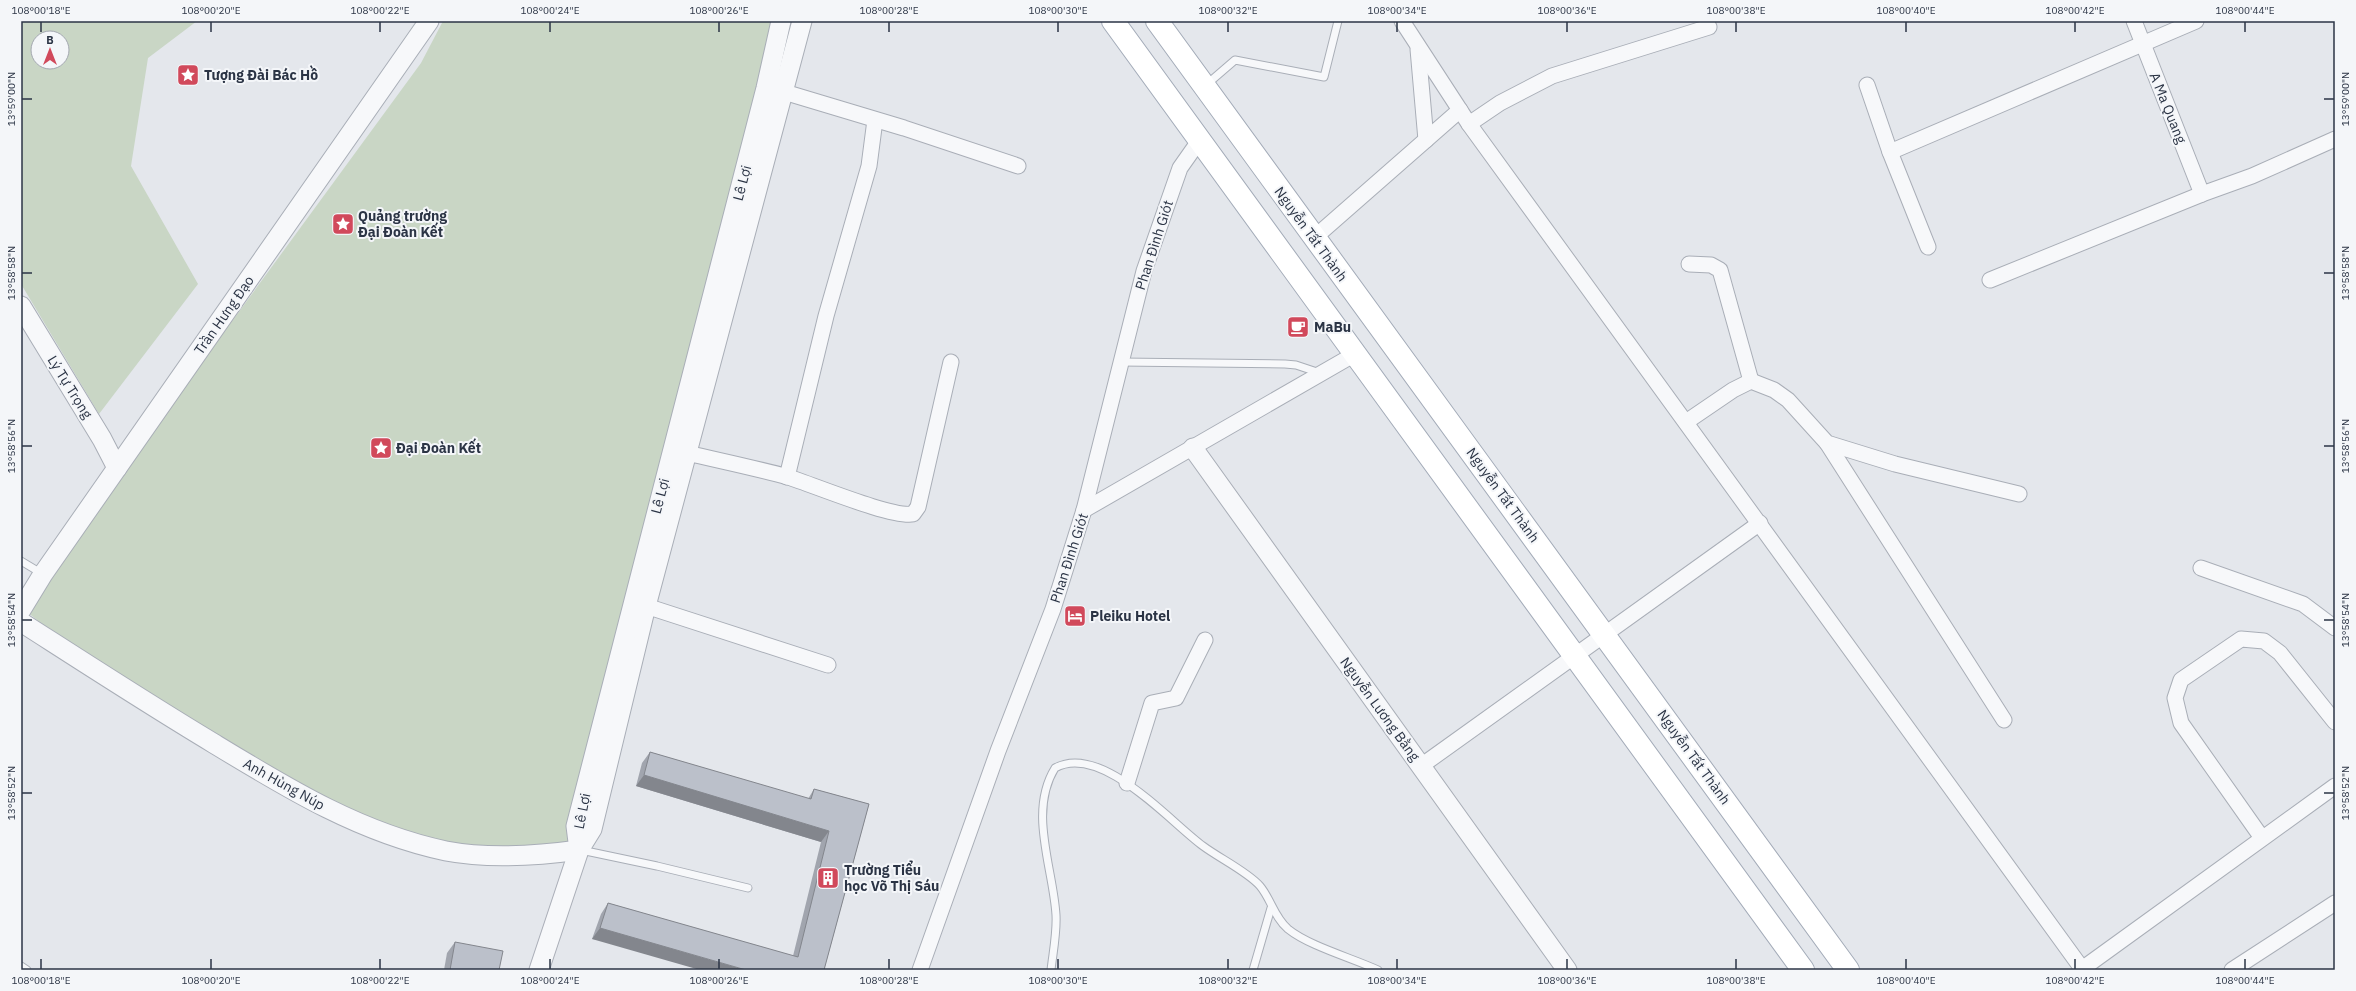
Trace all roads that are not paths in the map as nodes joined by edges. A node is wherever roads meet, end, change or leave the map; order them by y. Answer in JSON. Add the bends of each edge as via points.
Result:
{"nodes":[{"id":1,"x":429,"y":21,"type":"edge"},
{"id":2,"x":781,"y":21,"type":"edge"},
{"id":3,"x":802,"y":21,"type":"edge"},
{"id":4,"x":1113,"y":21,"type":"edge"},
{"id":5,"x":1157,"y":21,"type":"edge"},
{"id":6,"x":1338,"y":21,"type":"edge"},
{"id":7,"x":1402,"y":21,"type":"edge"},
{"id":8,"x":2134,"y":21,"type":"edge"},
{"id":9,"x":2196,"y":21,"type":"edge"},
{"id":10,"x":1710,"y":27,"type":"dead end"},
{"id":11,"x":2142,"y":43,"type":"junction"},
{"id":12,"x":1418,"y":46,"type":"junction"},
{"id":13,"x":1867,"y":85,"type":"dead end"},
{"id":14,"x":1204,"y":86,"type":"junction"},
{"id":15,"x":784,"y":92,"type":"junction"},
{"id":16,"x":1460,"y":110,"type":"junction"},
{"id":17,"x":875,"y":120,"type":"junction"},
{"id":18,"x":1469,"y":124,"type":"junction"},
{"id":19,"x":2335,"y":138,"type":"edge"},
{"id":20,"x":1426,"y":140,"type":"junction"},
{"id":21,"x":1199,"y":142,"type":"junction"},
{"id":22,"x":1890,"y":152,"type":"junction"},
{"id":23,"x":1018,"y":166,"type":"dead end"},
{"id":24,"x":2202,"y":194,"type":"junction"},
{"id":25,"x":1314,"y":238,"type":"junction"},
{"id":26,"x":1928,"y":247,"type":"dead end"},
{"id":27,"x":1689,"y":264,"type":"dead end"},
{"id":28,"x":1990,"y":280,"type":"dead end"},
{"id":29,"x":21,"y":306,"type":"edge"},
{"id":30,"x":1355,"y":354,"type":"junction"},
{"id":31,"x":951,"y":362,"type":"dead end"},
{"id":32,"x":1121,"y":362,"type":"junction"},
{"id":33,"x":1321,"y":374,"type":"junction"},
{"id":34,"x":1751,"y":381,"type":"junction"},
{"id":35,"x":1686,"y":422,"type":"junction"},
{"id":36,"x":1827,"y":443,"type":"junction"},
{"id":37,"x":1193,"y":448,"type":"junction"},
{"id":38,"x":680,"y":451,"type":"junction"},
{"id":39,"x":117,"y":468,"type":"junction"},
{"id":40,"x":787,"y":477,"type":"junction"},
{"id":41,"x":2019,"y":494,"type":"dead end"},
{"id":42,"x":1084,"y":510,"type":"junction"},
{"id":43,"x":1760,"y":523,"type":"junction"},
{"id":44,"x":21,"y":561,"type":"edge"},
{"id":45,"x":2201,"y":568,"type":"dead end"},
{"id":46,"x":43,"y":574,"type":"junction"},
{"id":47,"x":646,"y":606,"type":"junction"},
{"id":48,"x":21,"y":610,"type":"edge"},
{"id":49,"x":21,"y":622,"type":"edge"},
{"id":50,"x":2335,"y":628,"type":"edge"},
{"id":51,"x":1604,"y":634,"type":"junction"},
{"id":52,"x":1205,"y":640,"type":"dead end"},
{"id":53,"x":1573,"y":656,"type":"junction"},
{"id":54,"x":828,"y":665,"type":"dead end"},
{"id":55,"x":2004,"y":720,"type":"dead end"},
{"id":56,"x":2335,"y":722,"type":"edge"},
{"id":57,"x":1421,"y":766,"type":"junction"},
{"id":58,"x":1127,"y":783,"type":"junction"},
{"id":59,"x":2335,"y":786,"type":"edge"},
{"id":60,"x":2262,"y":838,"type":"junction"},
{"id":61,"x":579,"y":850,"type":"junction"},
{"id":62,"x":748,"y":888,"type":"dead end"},
{"id":63,"x":2335,"y":903,"type":"edge"},
{"id":64,"x":1271,"y":908,"type":"junction"},
{"id":65,"x":21,"y":966,"type":"edge"},
{"id":66,"x":2082,"y":969,"type":"edge"},
{"id":67,"x":27,"y":970,"type":"edge"},
{"id":68,"x":539,"y":970,"type":"edge"},
{"id":69,"x":920,"y":970,"type":"edge"},
{"id":70,"x":1051,"y":970,"type":"edge"},
{"id":71,"x":1253,"y":970,"type":"edge"},
{"id":72,"x":1378,"y":970,"type":"edge"},
{"id":73,"x":1567,"y":970,"type":"edge"},
{"id":74,"x":1803,"y":970,"type":"edge"},
{"id":75,"x":1848,"y":970,"type":"edge"},
{"id":76,"x":2232,"y":970,"type":"edge"}],
"edges":[{"from":1,"to":39,"type":"street","name":"Trần Hưng Đạo"},
{"from":2,"to":38,"type":"street","name":"Lê Lợi"},
{"from":3,"to":15,"type":"street"},
{"from":4,"to":21,"type":"main road"},
{"from":5,"to":14,"type":"main road","name":"Nguyễn Tất Thành"},
{"from":6,"to":14,"type":"lane","via":[[1324,77],[1235,60]]},
{"from":7,"to":12,"type":"street"},
{"from":8,"to":11,"type":"street","name":"A Ma Quang"},
{"from":9,"to":11,"type":"street"},
{"from":10,"to":18,"type":"street","via":[[1552,76],[1500,103]]},
{"from":11,"to":22,"type":"street"},
{"from":11,"to":24,"type":"street","name":"A Ma Quang"},
{"from":12,"to":16,"type":"street"},
{"from":12,"to":20,"type":"street"},
{"from":13,"to":22,"type":"street"},
{"from":14,"to":25,"type":"main road","name":"Nguyễn Tất Thành"},
{"from":15,"to":17,"type":"street"},
{"from":15,"to":38,"type":"street"},
{"from":16,"to":18,"type":"street"},
{"from":16,"to":20,"type":"street"},
{"from":17,"to":23,"type":"street"},
{"from":17,"to":40,"type":"street","via":[[869,166],[826,316]]},
{"from":18,"to":35,"type":"street"},
{"from":19,"to":24,"type":"street","via":[[2252,176]]},
{"from":20,"to":25,"type":"street"},
{"from":21,"to":30,"type":"main road"},
{"from":21,"to":32,"type":"street","name":"Phan Đình Giót","via":[[1180,168],[1144,271]]},
{"from":22,"to":26,"type":"street"},
{"from":24,"to":28,"type":"street"},
{"from":25,"to":51,"type":"main road","name":"Nguyễn Tất Thành"},
{"from":27,"to":34,"type":"street","via":[[1711,265],[1720,270]]},
{"from":29,"to":39,"type":"street","name":"Lý Tự Trọng"},
{"from":30,"to":33,"type":"street"},
{"from":30,"to":53,"type":"main road"},
{"from":31,"to":40,"type":"street","via":[[918,507],[913,514],[906,515],[888,510]]},
{"from":32,"to":33,"type":"lane","via":[[1296,365]]},
{"from":32,"to":42,"type":"street","name":"Phan Đình Giót"},
{"from":33,"to":37,"type":"street"},
{"from":34,"to":35,"type":"street"},
{"from":34,"to":36,"type":"street","via":[[1774,390],[1788,400]]},
{"from":35,"to":43,"type":"street"},
{"from":36,"to":41,"type":"street","via":[[1895,464]]},
{"from":36,"to":55,"type":"street"},
{"from":37,"to":42,"type":"street"},
{"from":37,"to":57,"type":"street","name":"Nguyễn Lương Bằng"},
{"from":38,"to":40,"type":"street"},
{"from":38,"to":47,"type":"street"},
{"from":38,"to":61,"type":"street","name":"Lê Lợi","via":[[576,826]]},
{"from":39,"to":46,"type":"street","name":"Trần Hưng Đạo"},
{"from":42,"to":69,"type":"street","name":"Phan Đình Giót","via":[[1053,608]]},
{"from":43,"to":51,"type":"street"},
{"from":43,"to":66,"type":"street"},
{"from":44,"to":46,"type":"lane"},
{"from":45,"to":50,"type":"street","via":[[2302,604]]},
{"from":46,"to":48,"type":"street","name":"Trần Hưng Đạo"},
{"from":47,"to":54,"type":"street"},
{"from":47,"to":61,"type":"street","via":[[592,829]]},
{"from":49,"to":61,"type":"street","name":"Anh Hùng Núp","via":[[165,715],[301,795],[357,823],[399,839],[447,851],[506,856],[544,855]]},
{"from":51,"to":53,"type":"street"},
{"from":51,"to":75,"type":"main road","name":"Nguyễn Tất Thành"},
{"from":52,"to":58,"type":"street","via":[[1176,698],[1152,704]]},
{"from":53,"to":57,"type":"street"},
{"from":53,"to":74,"type":"main road"},
{"from":56,"to":60,"type":"street","via":[[2280,653],[2264,641],[2241,638],[2181,680],[2175,698],[2181,722]]},
{"from":57,"to":73,"type":"street","name":"Nguyễn Lương Bằng"},
{"from":58,"to":64,"type":"lane","via":[[1149,798],[1201,845],[1252,879],[1265,893]]},
{"from":58,"to":70,"type":"lane","via":[[1106,772],[1078,764],[1062,764],[1055,768],[1048,779],[1044,792],[1043,818],[1056,916]]},
{"from":59,"to":60,"type":"street"},
{"from":60,"to":66,"type":"street"},
{"from":61,"to":62,"type":"lane"},
{"from":61,"to":68,"type":"street","name":"Lê Lợi"},
{"from":63,"to":76,"type":"street"},
{"from":64,"to":71,"type":"lane"},
{"from":64,"to":72,"type":"lane","via":[[1281,922],[1297,935]]},
{"from":65,"to":67,"type":"lane"}]}
